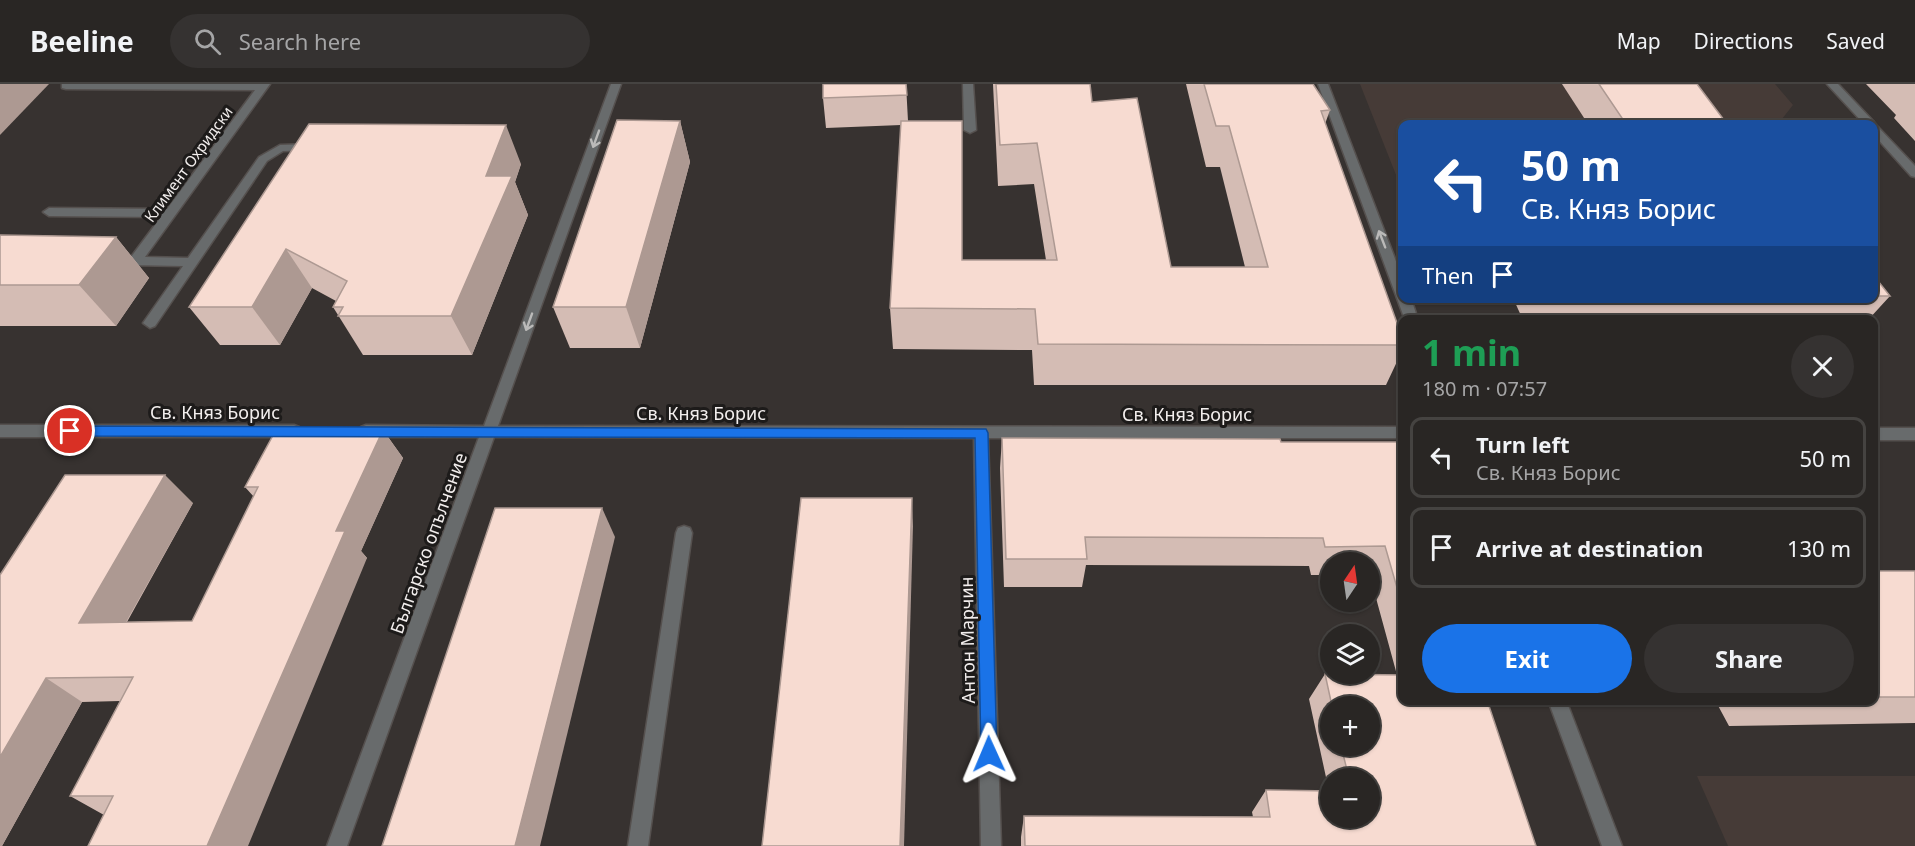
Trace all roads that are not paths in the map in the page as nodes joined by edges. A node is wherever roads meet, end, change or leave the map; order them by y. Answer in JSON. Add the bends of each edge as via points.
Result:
{"nodes":[{"id":1,"x":616,"y":84,"type":"edge"},
{"id":2,"x":968,"y":84,"type":"edge"},
{"id":3,"x":1323,"y":84,"type":"edge"},
{"id":4,"x":1832,"y":84,"type":"edge"},
{"id":5,"x":264,"y":85,"type":"edge"},
{"id":6,"x":66,"y":86,"type":"dead end"},
{"id":7,"x":1866,"y":120,"type":"edge"},
{"id":8,"x":970,"y":130,"type":"dead end"},
{"id":9,"x":1878,"y":133,"type":"edge"},
{"id":10,"x":321,"y":147,"type":"edge"},
{"id":11,"x":1915,"y":173,"type":"edge"},
{"id":12,"x":49,"y":212,"type":"dead end"},
{"id":13,"x":171,"y":213,"type":"junction"},
{"id":14,"x":113,"y":261,"type":"edge"},
{"id":15,"x":135,"y":261,"type":"junction"},
{"id":16,"x":192,"y":261,"type":"junction"},
{"id":17,"x":1398,"y":282,"type":"edge"},
{"id":18,"x":150,"y":323,"type":"dead end"},
{"id":19,"x":0,"y":431,"type":"edge"},
{"id":20,"x":310,"y":431,"type":"edge"},
{"id":21,"x":346,"y":431,"type":"edge"},
{"id":22,"x":489,"y":432,"type":"junction"},
{"id":23,"x":981,"y":433,"type":"junction"},
{"id":24,"x":1398,"y":433,"type":"edge"},
{"id":25,"x":1878,"y":434,"type":"edge"},
{"id":26,"x":1915,"y":434,"type":"edge"},
{"id":27,"x":684,"y":533,"type":"dead end"},
{"id":28,"x":1559,"y":705,"type":"edge"},
{"id":29,"x":338,"y":846,"type":"edge"},
{"id":30,"x":638,"y":846,"type":"edge"},
{"id":31,"x":991,"y":846,"type":"edge"},
{"id":32,"x":1612,"y":846,"type":"edge"}],
"edges":[{"from":1,"to":22,"type":"street","name":"Българско опълчение","one_way":true},
{"from":2,"to":8,"type":"street"},
{"from":17,"to":3,"type":"street","one_way":true},
{"from":4,"to":7,"type":"street"},
{"from":5,"to":6,"type":"street"},
{"from":5,"to":13,"type":"street","name":"Климент Охридски"},
{"from":9,"to":11,"type":"street"},
{"from":10,"to":16,"type":"street","via":[[280,148],[267,154]]},
{"from":12,"to":13,"type":"street"},
{"from":13,"to":15,"type":"street","name":"Климент Охридски"},
{"from":14,"to":15,"type":"street"},
{"from":15,"to":16,"type":"street"},
{"from":16,"to":18,"type":"street"},
{"from":19,"to":20,"type":"street","name":"Св. Княз Борис"},
{"from":21,"to":22,"type":"street","name":"Св. Княз Борис"},
{"from":22,"to":23,"type":"street","name":"Св. Княз Борис"},
{"from":22,"to":29,"type":"street","name":"Българско опълчение"},
{"from":23,"to":24,"type":"street","name":"Св. Княз Борис"},
{"from":23,"to":31,"type":"street","name":"Антон Марчин"},
{"from":25,"to":26,"type":"street"},
{"from":27,"to":30,"type":"street"},
{"from":28,"to":32,"type":"street"}]}
